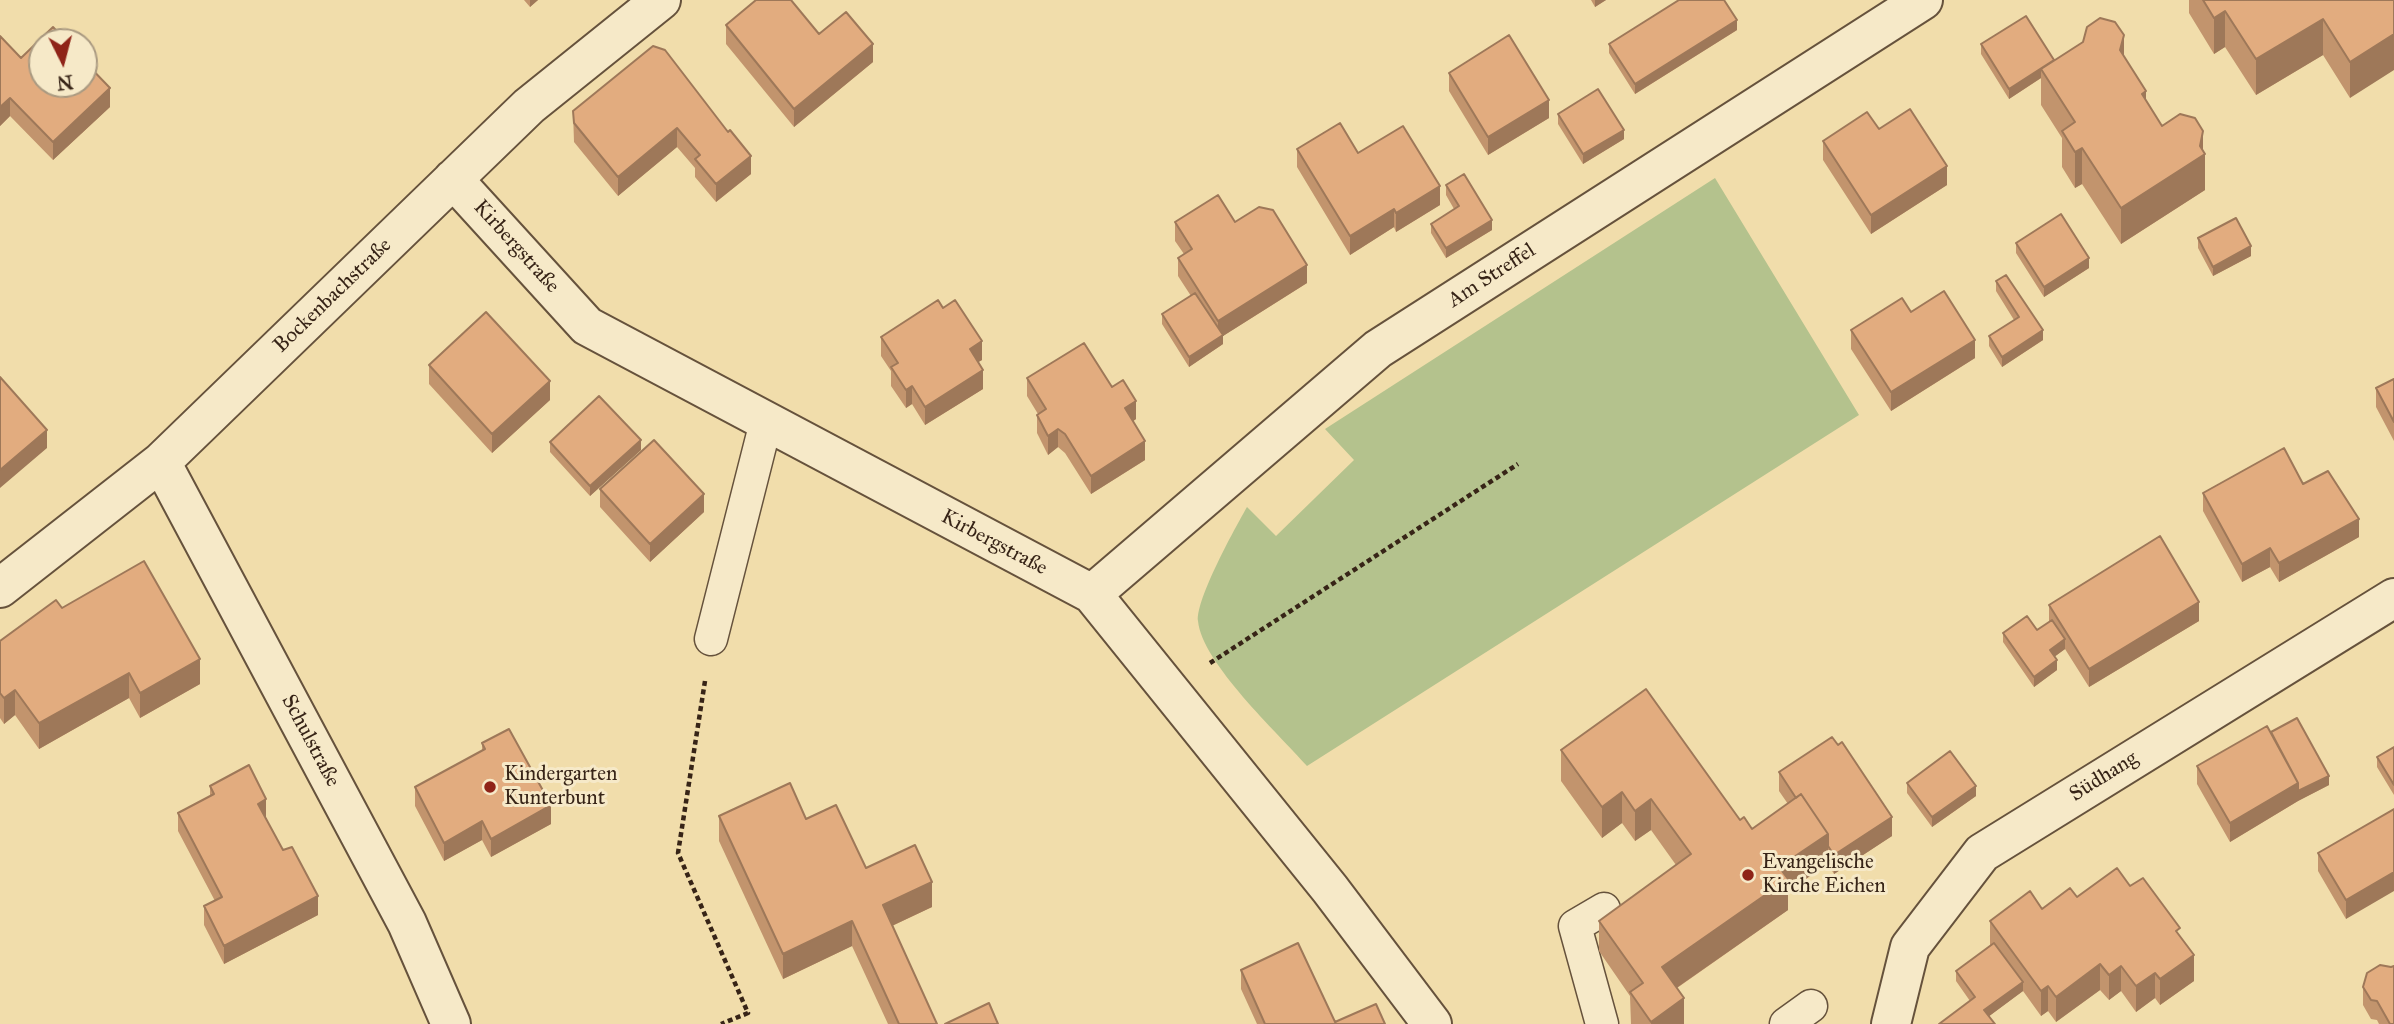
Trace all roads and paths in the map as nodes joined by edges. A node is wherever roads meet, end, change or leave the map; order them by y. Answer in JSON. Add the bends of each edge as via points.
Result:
{"nodes":[{"id":1,"x":661,"y":0,"type":"edge"},
{"id":2,"x":1923,"y":0,"type":"edge"},
{"id":3,"x":453,"y":180,"type":"junction"},
{"id":4,"x":766,"y":422,"type":"junction"},
{"id":5,"x":162,"y":462,"type":"junction"},
{"id":6,"x":1518,"y":464,"type":"dead end"},
{"id":7,"x":0,"y":588,"type":"edge"},
{"id":8,"x":1092,"y":594,"type":"junction"},
{"id":9,"x":2394,"y":598,"type":"edge"},
{"id":10,"x":711,"y":639,"type":"joint"},
{"id":11,"x":1169,"y":690,"type":"junction"},
{"id":12,"x":1604,"y":909,"type":"dead end"},
{"id":13,"x":451,"y":1024,"type":"edge"},
{"id":14,"x":721,"y":1024,"type":"edge"},
{"id":15,"x":1432,"y":1024,"type":"edge"},
{"id":16,"x":1602,"y":1024,"type":"edge"},
{"id":17,"x":1891,"y":1024,"type":"edge"}],
"edges":[{"from":1,"to":3,"type":"street","name":"Bockenbachstraße","via":[[529,106]]},
{"from":2,"to":8,"type":"street","name":"Am Streffel","via":[[1378,349]]},
{"from":3,"to":4,"type":"street","name":"Kirbergstraße","via":[[587,326]]},
{"from":3,"to":5,"type":"street","name":"Bockenbachstraße"},
{"from":4,"to":8,"type":"street","name":"Kirbergstraße"},
{"from":4,"to":10,"type":"lane"},
{"from":5,"to":7,"type":"street","name":"Bockenbachstraße"},
{"from":5,"to":13,"type":"street","name":"Schulstraße","via":[[407,923]]},
{"from":6,"to":11,"type":"path"},
{"from":8,"to":11,"type":"street","name":"Kirbergstraße"},
{"from":9,"to":17,"type":"street","name":"Südhang","via":[[1982,853],[1910,947]]},
{"from":10,"to":14,"type":"path","via":[[678,853],[748,1013]]},
{"from":11,"to":15,"type":"street","name":"Kirbergstraße"},
{"from":12,"to":16,"type":"lane","via":[[1576,926]]}]}
